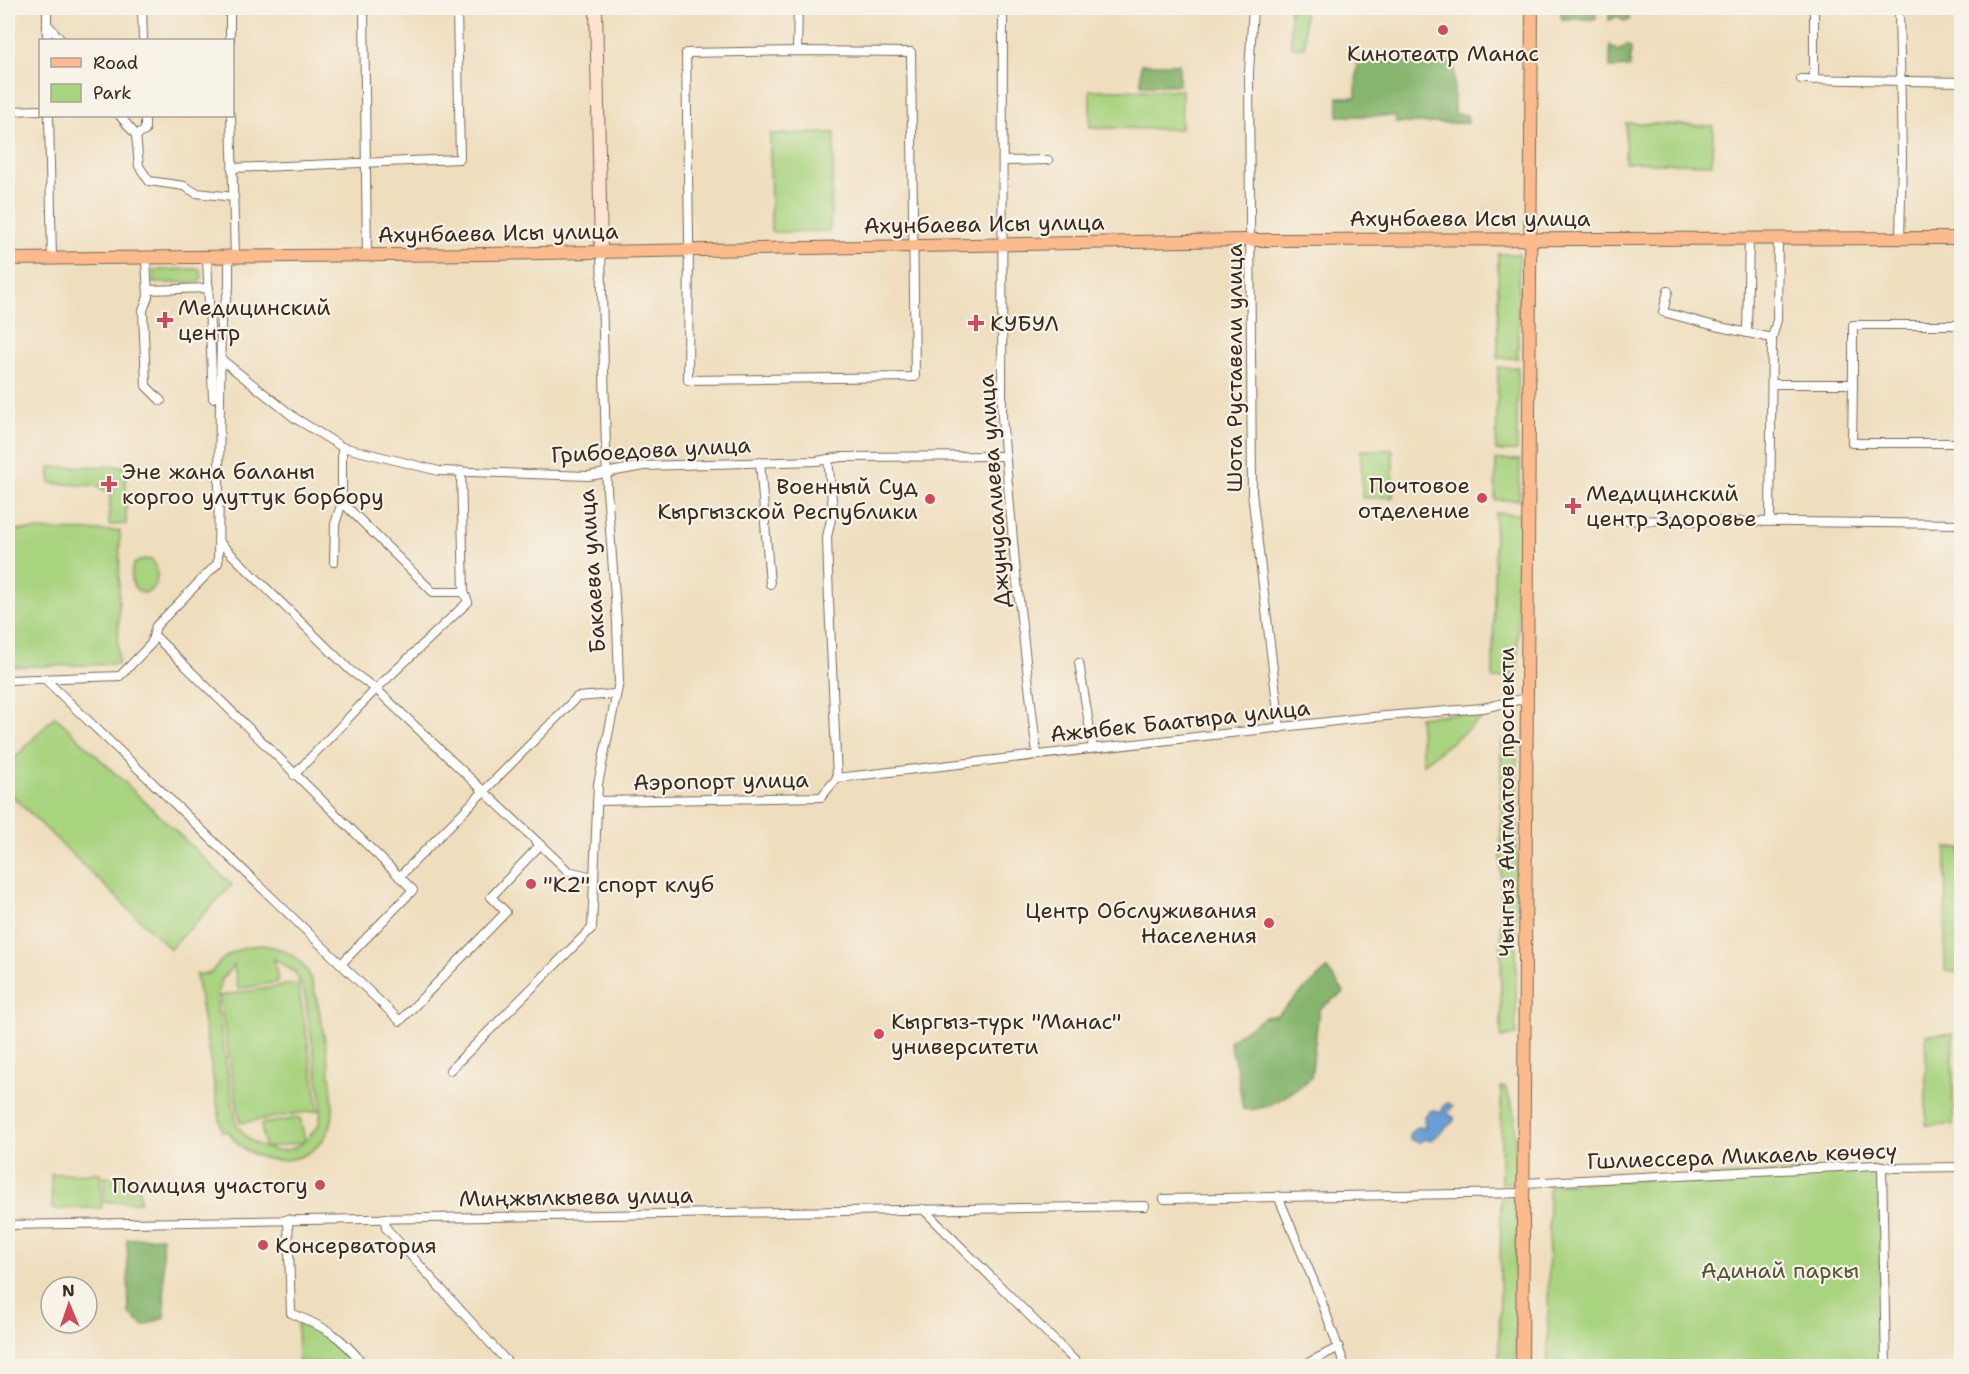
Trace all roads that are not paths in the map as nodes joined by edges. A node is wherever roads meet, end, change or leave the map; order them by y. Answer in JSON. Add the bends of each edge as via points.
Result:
{"nodes":[{"id":1,"x":47,"y":8,"type":"edge"},
{"id":2,"x":142,"y":8,"type":"edge"},
{"id":3,"x":230,"y":8,"type":"edge"},
{"id":4,"x":364,"y":8,"type":"edge"},
{"id":5,"x":457,"y":8,"type":"edge"},
{"id":6,"x":596,"y":8,"type":"edge"},
{"id":7,"x":798,"y":8,"type":"edge"},
{"id":8,"x":1003,"y":8,"type":"edge"},
{"id":9,"x":1253,"y":8,"type":"edge"},
{"id":10,"x":1532,"y":8,"type":"edge"},
{"id":11,"x":1814,"y":8,"type":"edge"},
{"id":12,"x":1899,"y":8,"type":"edge"},
{"id":13,"x":47,"y":24,"type":"junction"},
{"id":14,"x":47,"y":39,"type":"edge"},
{"id":15,"x":60,"y":39,"type":"edge"},
{"id":16,"x":143,"y":39,"type":"edge"},
{"id":17,"x":230,"y":39,"type":"edge"},
{"id":18,"x":797,"y":51,"type":"junction"},
{"id":19,"x":1801,"y":79,"type":"dead end"},
{"id":20,"x":1814,"y":80,"type":"junction"},
{"id":21,"x":1898,"y":81,"type":"junction"},
{"id":22,"x":1962,"y":82,"type":"edge"},
{"id":23,"x":39,"y":110,"type":"edge"},
{"id":24,"x":8,"y":111,"type":"edge"},
{"id":25,"x":49,"y":117,"type":"edge"},
{"id":26,"x":121,"y":117,"type":"edge"},
{"id":27,"x":145,"y":117,"type":"edge"},
{"id":28,"x":231,"y":117,"type":"edge"},
{"id":29,"x":136,"y":135,"type":"junction"},
{"id":30,"x":1048,"y":160,"type":"dead end"},
{"id":31,"x":1004,"y":162,"type":"junction"},
{"id":32,"x":366,"y":163,"type":"junction"},
{"id":33,"x":232,"y":168,"type":"junction"},
{"id":34,"x":234,"y":197,"type":"junction"},
{"id":35,"x":1531,"y":238,"type":"junction"},
{"id":36,"x":1749,"y":238,"type":"junction"},
{"id":37,"x":1778,"y":238,"type":"junction"},
{"id":38,"x":1900,"y":238,"type":"junction"},
{"id":39,"x":1962,"y":238,"type":"edge"},
{"id":40,"x":1251,"y":241,"type":"junction"},
{"id":41,"x":1004,"y":243,"type":"junction"},
{"id":42,"x":914,"y":246,"type":"junction"},
{"id":43,"x":689,"y":250,"type":"junction"},
{"id":44,"x":601,"y":252,"type":"junction"},
{"id":45,"x":367,"y":256,"type":"junction"},
{"id":46,"x":207,"y":257,"type":"junction"},
{"id":47,"x":232,"y":257,"type":"junction"},
{"id":48,"x":146,"y":258,"type":"junction"},
{"id":49,"x":8,"y":259,"type":"edge"},
{"id":50,"x":52,"y":259,"type":"junction"},
{"id":51,"x":209,"y":288,"type":"junction"},
{"id":52,"x":148,"y":290,"type":"junction"},
{"id":53,"x":1668,"y":291,"type":"dead end"},
{"id":54,"x":1962,"y":325,"type":"edge"},
{"id":55,"x":1747,"y":333,"type":"junction"},
{"id":56,"x":1772,"y":338,"type":"junction"},
{"id":57,"x":222,"y":360,"type":"junction"},
{"id":58,"x":1772,"y":384,"type":"junction"},
{"id":59,"x":1853,"y":384,"type":"junction"},
{"id":60,"x":213,"y":398,"type":"dead end"},
{"id":61,"x":161,"y":401,"type":"dead end"},
{"id":62,"x":1962,"y":443,"type":"edge"},
{"id":63,"x":342,"y":447,"type":"junction"},
{"id":64,"x":1005,"y":456,"type":"junction"},
{"id":65,"x":828,"y":459,"type":"junction"},
{"id":66,"x":760,"y":462,"type":"junction"},
{"id":67,"x":461,"y":471,"type":"junction"},
{"id":68,"x":607,"y":472,"type":"junction"},
{"id":69,"x":342,"y":502,"type":"junction"},
{"id":70,"x":1604,"y":520,"type":"dead end"},
{"id":71,"x":1770,"y":520,"type":"junction"},
{"id":72,"x":1962,"y":524,"type":"edge"},
{"id":73,"x":219,"y":541,"type":"junction"},
{"id":74,"x":334,"y":562,"type":"dead end"},
{"id":75,"x":770,"y":584,"type":"dead end"},
{"id":76,"x":464,"y":592,"type":"junction"},
{"id":77,"x":154,"y":635,"type":"junction"},
{"id":78,"x":1079,"y":663,"type":"dead end"},
{"id":79,"x":8,"y":680,"type":"edge"},
{"id":80,"x":46,"y":680,"type":"junction"},
{"id":81,"x":376,"y":689,"type":"junction"},
{"id":82,"x":616,"y":694,"type":"junction"},
{"id":83,"x":1527,"y":698,"type":"junction"},
{"id":84,"x":1280,"y":728,"type":"junction"},
{"id":85,"x":1092,"y":748,"type":"junction"},
{"id":86,"x":1037,"y":755,"type":"junction"},
{"id":87,"x":294,"y":775,"type":"junction"},
{"id":88,"x":837,"y":778,"type":"junction"},
{"id":89,"x":486,"y":792,"type":"junction"},
{"id":90,"x":597,"y":801,"type":"junction"},
{"id":91,"x":540,"y":845,"type":"junction"},
{"id":92,"x":399,"y":877,"type":"junction"},
{"id":93,"x":593,"y":877,"type":"junction"},
{"id":94,"x":341,"y":964,"type":"junction"},
{"id":95,"x":450,"y":1070,"type":"dead end"},
{"id":96,"x":1882,"y":1167,"type":"junction"},
{"id":97,"x":1962,"y":1167,"type":"edge"},
{"id":98,"x":1524,"y":1188,"type":"junction"},
{"id":99,"x":1278,"y":1196,"type":"junction"},
{"id":100,"x":1164,"y":1199,"type":"dead end"},
{"id":101,"x":1145,"y":1206,"type":"dead end"},
{"id":102,"x":923,"y":1209,"type":"junction"},
{"id":103,"x":385,"y":1218,"type":"junction"},
{"id":104,"x":288,"y":1219,"type":"junction"},
{"id":105,"x":8,"y":1225,"type":"edge"},
{"id":106,"x":1339,"y":1347,"type":"junction"},
{"id":107,"x":364,"y":1366,"type":"edge"},
{"id":108,"x":511,"y":1366,"type":"edge"},
{"id":109,"x":1080,"y":1366,"type":"edge"},
{"id":110,"x":1302,"y":1366,"type":"edge"},
{"id":111,"x":1346,"y":1366,"type":"edge"},
{"id":112,"x":1522,"y":1366,"type":"edge"},
{"id":113,"x":1886,"y":1366,"type":"edge"}],
"edges":[{"from":1,"to":13,"type":"street"},
{"from":2,"to":16,"type":"street"},
{"from":3,"to":17,"type":"street"},
{"from":4,"to":32,"type":"street"},
{"from":5,"to":32,"type":"street","via":[[460,159]]},
{"from":6,"to":44,"type":"main road","name":"Бакаева улица"},
{"from":7,"to":18,"type":"street"},
{"from":8,"to":31,"type":"street","name":"Джунусалиева улица"},
{"from":9,"to":40,"type":"street","name":"Шота Руставели улица","via":[[1249,72]]},
{"from":10,"to":35,"type":"main road","name":"Чынгыз Айтматов проспекти"},
{"from":11,"to":20,"type":"street"},
{"from":12,"to":21,"type":"street"},
{"from":13,"to":14,"type":"street"},
{"from":13,"to":15,"type":"street"},
{"from":18,"to":42,"type":"street","via":[[911,52]]},
{"from":18,"to":43,"type":"street","via":[[686,53]]},
{"from":19,"to":20,"type":"street"},
{"from":20,"to":21,"type":"street"},
{"from":21,"to":22,"type":"street"},
{"from":21,"to":38,"type":"street","via":[[1902,157]]},
{"from":23,"to":24,"type":"street"},
{"from":25,"to":50,"type":"street"},
{"from":26,"to":29,"type":"street"},
{"from":27,"to":29,"type":"street","via":[[145,132]]},
{"from":28,"to":33,"type":"street"},
{"from":29,"to":34,"type":"street","via":[[139,166],[149,181],[184,186],[196,193]]},
{"from":30,"to":31,"type":"street"},
{"from":31,"to":41,"type":"street","name":"Джунусалиева улица"},
{"from":32,"to":33,"type":"street"},
{"from":32,"to":45,"type":"street"},
{"from":33,"to":34,"type":"street"},
{"from":34,"to":47,"type":"street"},
{"from":35,"to":36,"type":"main road","name":"Ахунбаева Исы улица"},
{"from":35,"to":40,"type":"main road","name":"Ахунбаева Исы улица"},
{"from":35,"to":83,"type":"main road","name":"Чынгыз Айтматов проспекти"},
{"from":36,"to":37,"type":"main road","name":"Ахунбаева Исы улица"},
{"from":36,"to":55,"type":"street"},
{"from":37,"to":38,"type":"main road","name":"Ахунбаева Исы улица"},
{"from":37,"to":56,"type":"street","via":[[1777,320]]},
{"from":38,"to":39,"type":"main road","name":"Ахунбаева Исы улица"},
{"from":40,"to":41,"type":"main road","name":"Ахунбаева Исы улица"},
{"from":40,"to":84,"type":"street","name":"Шота Руставели улица","via":[[1252,493]]},
{"from":41,"to":42,"type":"main road","name":"Ахунбаева Исы улица"},
{"from":41,"to":64,"type":"street","name":"Джунусалиева улица"},
{"from":42,"to":43,"type":"main road","name":"Ахунбаева Исы улица"},
{"from":42,"to":43,"type":"street","via":[[915,377],[688,381]]},
{"from":43,"to":44,"type":"main road","name":"Ахунбаева Исы улица"},
{"from":44,"to":45,"type":"main road","name":"Ахунбаева Исы улица"},
{"from":44,"to":68,"type":"street","name":"Бакаева улица"},
{"from":45,"to":47,"type":"main road","name":"Ахунбаева Исы улица"},
{"from":46,"to":47,"type":"main road","name":"Ахунбаева Исы улица"},
{"from":46,"to":48,"type":"main road","name":"Ахунбаева Исы улица"},
{"from":46,"to":51,"type":"street"},
{"from":47,"to":57,"type":"street","via":[[221,319]]},
{"from":48,"to":50,"type":"main road","name":"Ахунбаева Исы улица"},
{"from":48,"to":52,"type":"street"},
{"from":49,"to":50,"type":"main road","name":"Ахунбаева Исы улица"},
{"from":51,"to":52,"type":"street"},
{"from":51,"to":60,"type":"street"},
{"from":52,"to":61,"type":"street","via":[[143,310],[146,387]]},
{"from":53,"to":55,"type":"street","via":[[1664,312]]},
{"from":54,"to":59,"type":"street","via":[[1853,324]]},
{"from":55,"to":56,"type":"street"},
{"from":56,"to":58,"type":"street"},
{"from":57,"to":63,"type":"street","name":"Грибоедова улица","via":[[295,418]]},
{"from":57,"to":73,"type":"street"},
{"from":58,"to":59,"type":"street"},
{"from":58,"to":71,"type":"street"},
{"from":59,"to":62,"type":"street","via":[[1852,443]]},
{"from":63,"to":67,"type":"street","name":"Грибоедова улица","via":[[439,471]]},
{"from":63,"to":69,"type":"street"},
{"from":64,"to":65,"type":"street","name":"Грибоедова улица"},
{"from":64,"to":86,"type":"street","name":"Джунусалиева улица"},
{"from":65,"to":66,"type":"street","name":"Грибоедова улица"},
{"from":65,"to":88,"type":"street","via":[[833,510],[827,537]]},
{"from":66,"to":68,"type":"street","name":"Грибоедова улица","via":[[643,466]]},
{"from":66,"to":75,"type":"street"},
{"from":67,"to":68,"type":"street","name":"Грибоедова улица","via":[[589,476]]},
{"from":67,"to":76,"type":"street"},
{"from":68,"to":82,"type":"street","name":"Бакаева улица","via":[[617,622]]},
{"from":69,"to":74,"type":"street","via":[[336,524]]},
{"from":69,"to":76,"type":"street","via":[[434,592]]},
{"from":70,"to":71,"type":"street"},
{"from":71,"to":72,"type":"street"},
{"from":73,"to":77,"type":"street","via":[[218,563],[156,626]]},
{"from":73,"to":81,"type":"street","via":[[351,671]]},
{"from":76,"to":81,"type":"street","via":[[468,602]]},
{"from":77,"to":80,"type":"street","via":[[151,644],[120,676]]},
{"from":77,"to":87,"type":"street"},
{"from":78,"to":85,"type":"street"},
{"from":79,"to":80,"type":"street"},
{"from":80,"to":94,"type":"street"},
{"from":81,"to":87,"type":"street"},
{"from":81,"to":89,"type":"street"},
{"from":82,"to":89,"type":"street","via":[[577,698]]},
{"from":82,"to":90,"type":"street","name":"Бакаева улица"},
{"from":83,"to":84,"type":"street","name":"Ажыбек Баатыра улица","via":[[1483,708]]},
{"from":83,"to":98,"type":"main road","name":"Чынгыз Айтматов проспекти"},
{"from":84,"to":85,"type":"street","name":"Ажыбек Баатыра улица"},
{"from":85,"to":86,"type":"street","name":"Ажыбек Баатыра улица"},
{"from":86,"to":88,"type":"street","name":"Ажыбек Баатыра улица"},
{"from":87,"to":92,"type":"street"},
{"from":88,"to":90,"type":"street","name":"Аэропорт улица","via":[[821,797]]},
{"from":89,"to":91,"type":"street"},
{"from":89,"to":92,"type":"street"},
{"from":90,"to":93,"type":"street","name":"Бакаева улица"},
{"from":91,"to":93,"type":"street","via":[[568,871]]},
{"from":91,"to":94,"type":"street","via":[[491,897],[506,912],[400,1021]]},
{"from":92,"to":94,"type":"street","via":[[413,890]]},
{"from":93,"to":95,"type":"street","name":"Бакаева улица","via":[[592,928]]},
{"from":96,"to":97,"type":"street","name":"Гшлиессера Микаель көчөсү"},
{"from":96,"to":98,"type":"street","name":"Гшлиессера Микаель көчөсү"},
{"from":96,"to":113,"type":"street"},
{"from":98,"to":99,"type":"street","name":"Гшлиессера Микаель көчөсү"},
{"from":98,"to":112,"type":"main road","name":"Чынгыз Айтматов проспекти"},
{"from":99,"to":100,"type":"street","name":"Гшлиессера Микаель көчөсү"},
{"from":99,"to":106,"type":"street"},
{"from":101,"to":102,"type":"street","name":"Миңжылкыева улица"},
{"from":102,"to":103,"type":"street","name":"Миңжылкыева улица"},
{"from":102,"to":109,"type":"street"},
{"from":103,"to":104,"type":"street","name":"Миңжылкыева улица"},
{"from":103,"to":108,"type":"street","via":[[386,1228]]},
{"from":104,"to":105,"type":"street","name":"Миңжылкыева улица"},
{"from":104,"to":107,"type":"street","via":[[291,1313],[329,1329],[345,1341]]},
{"from":106,"to":110,"type":"street"},
{"from":106,"to":111,"type":"street"}]}
